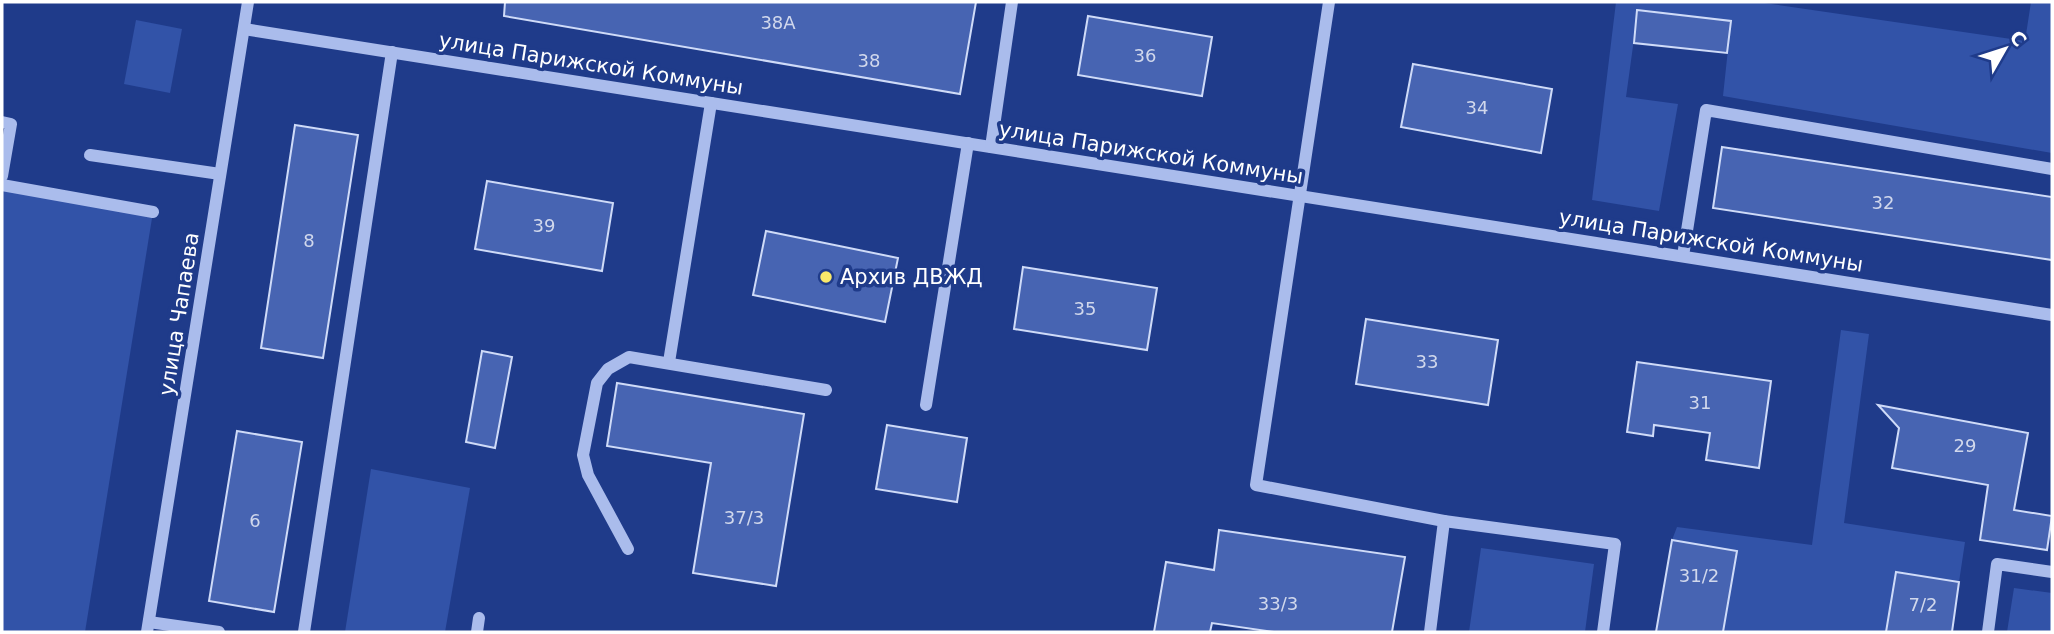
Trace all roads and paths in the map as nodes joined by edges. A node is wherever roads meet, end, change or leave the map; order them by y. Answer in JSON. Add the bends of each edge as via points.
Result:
{"nodes":[{"id":1,"x":248,"y":2,"type":"edge"},
{"id":2,"x":1012,"y":2,"type":"edge"},
{"id":3,"x":1329,"y":2,"type":"edge"},
{"id":4,"x":244,"y":29,"type":"junction"},
{"id":5,"x":392,"y":52,"type":"junction"},
{"id":6,"x":711,"y":103,"type":"junction"},
{"id":7,"x":2,"y":122,"type":"edge"},
{"id":8,"x":968,"y":143,"type":"junction"},
{"id":9,"x":991,"y":147,"type":"junction"},
{"id":10,"x":90,"y":155,"type":"dead end"},
{"id":11,"x":2052,"y":169,"type":"edge"},
{"id":12,"x":220,"y":174,"type":"junction"},
{"id":13,"x":2,"y":176,"type":"edge"},
{"id":14,"x":2,"y":185,"type":"edge"},
{"id":15,"x":1300,"y":196,"type":"junction"},
{"id":16,"x":153,"y":212,"type":"dead end"},
{"id":17,"x":1682,"y":256,"type":"junction"},
{"id":18,"x":2052,"y":314,"type":"edge"},
{"id":19,"x":669,"y":362,"type":"junction"},
{"id":20,"x":825,"y":390,"type":"dead end"},
{"id":21,"x":926,"y":405,"type":"dead end"},
{"id":22,"x":1444,"y":520,"type":"junction"},
{"id":23,"x":628,"y":549,"type":"dead end"},
{"id":24,"x":2052,"y":572,"type":"edge"},
{"id":25,"x":479,"y":618,"type":"dead end"},
{"id":26,"x":148,"y":627,"type":"edge"},
{"id":27,"x":219,"y":632,"type":"edge"},
{"id":28,"x":304,"y":632,"type":"edge"},
{"id":29,"x":477,"y":632,"type":"edge"},
{"id":30,"x":1430,"y":632,"type":"edge"},
{"id":31,"x":1603,"y":632,"type":"edge"},
{"id":32,"x":1988,"y":632,"type":"edge"}],
"edges":[{"from":1,"to":4,"type":"street","name":"улица Чапаева"},
{"from":2,"to":9,"type":"street"},
{"from":3,"to":15,"type":"street"},
{"from":4,"to":5,"type":"street","name":"улица Парижской Коммуны"},
{"from":4,"to":12,"type":"street","name":"улица Чапаева"},
{"from":5,"to":6,"type":"street","name":"улица Парижской Коммуны"},
{"from":5,"to":28,"type":"street"},
{"from":6,"to":8,"type":"street","name":"улица Парижской Коммуны"},
{"from":6,"to":19,"type":"street"},
{"from":7,"to":13,"type":"street","via":[[11,124]]},
{"from":8,"to":9,"type":"street","name":"улица Парижской Коммуны"},
{"from":8,"to":21,"type":"street"},
{"from":9,"to":15,"type":"street","name":"улица Парижской Коммуны"},
{"from":10,"to":12,"type":"street"},
{"from":11,"to":17,"type":"street","via":[[1706,110]]},
{"from":12,"to":26,"type":"street","name":"улица Чапаева"},
{"from":14,"to":16,"type":"street"},
{"from":15,"to":17,"type":"street","name":"улица Парижской Коммуны"},
{"from":15,"to":22,"type":"street","via":[[1256,485]]},
{"from":17,"to":18,"type":"street","name":"улица Парижской Коммуны"},
{"from":19,"to":20,"type":"street"},
{"from":19,"to":23,"type":"street","via":[[629,357],[608,369],[597,383],[583,454],[588,475]]},
{"from":22,"to":30,"type":"street"},
{"from":22,"to":31,"type":"street","via":[[1615,544]]},
{"from":24,"to":32,"type":"street","via":[[1997,564]]},
{"from":25,"to":29,"type":"street"},
{"from":26,"to":27,"type":"street"}]}
